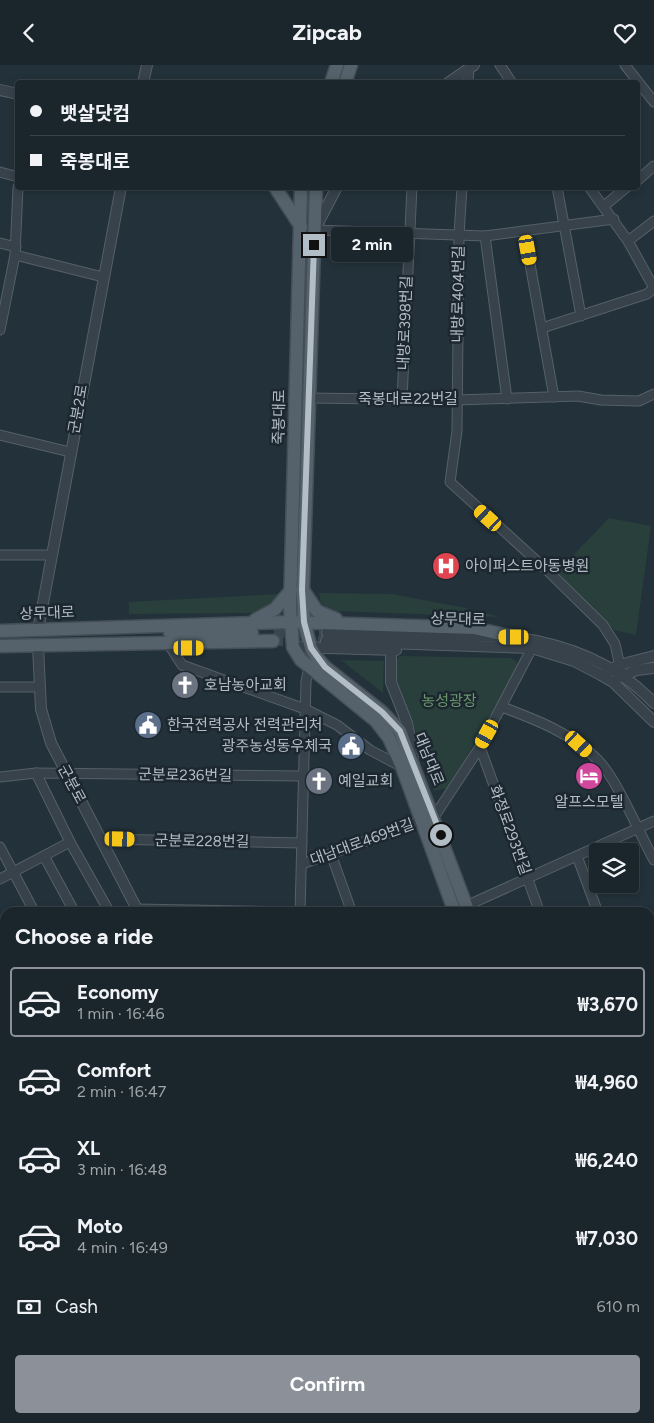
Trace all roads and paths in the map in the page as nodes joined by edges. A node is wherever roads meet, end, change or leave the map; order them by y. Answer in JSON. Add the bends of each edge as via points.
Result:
{"nodes":[{"id":1,"x":147,"y":65,"type":"edge"},
{"id":2,"x":337,"y":65,"type":"edge"},
{"id":3,"x":351,"y":65,"type":"edge"},
{"id":4,"x":500,"y":65,"type":"edge"},
{"id":5,"x":625,"y":65,"type":"edge"},
{"id":6,"x":472,"y":67,"type":"edge"},
{"id":7,"x":144,"y":80,"type":"edge"},
{"id":8,"x":332,"y":80,"type":"edge"},
{"id":9,"x":346,"y":80,"type":"edge"},
{"id":10,"x":452,"y":80,"type":"edge"},
{"id":11,"x":469,"y":80,"type":"edge"},
{"id":12,"x":510,"y":80,"type":"edge"},
{"id":13,"x":637,"y":80,"type":"edge"},
{"id":14,"x":640,"y":84,"type":"edge"},
{"id":15,"x":0,"y":89,"type":"edge"},
{"id":16,"x":15,"y":94,"type":"edge"},
{"id":17,"x":654,"y":102,"type":"edge"},
{"id":18,"x":654,"y":166,"type":"edge"},
{"id":19,"x":0,"y":172,"type":"edge"},
{"id":20,"x":15,"y":176,"type":"edge"},
{"id":21,"x":640,"y":177,"type":"edge"},
{"id":22,"x":18,"y":190,"type":"edge"},
{"id":23,"x":120,"y":190,"type":"edge"},
{"id":24,"x":277,"y":190,"type":"edge"},
{"id":25,"x":302,"y":190,"type":"edge"},
{"id":26,"x":315,"y":190,"type":"edge"},
{"id":27,"x":335,"y":190,"type":"edge"},
{"id":28,"x":412,"y":190,"type":"edge"},
{"id":29,"x":462,"y":190,"type":"edge"},
{"id":30,"x":557,"y":190,"type":"edge"},
{"id":31,"x":591,"y":190,"type":"edge"},
{"id":32,"x":624,"y":190,"type":"edge"},
{"id":33,"x":604,"y":206,"type":"junction"},
{"id":34,"x":614,"y":219,"type":"junction"},
{"id":35,"x":654,"y":221,"type":"edge"},
{"id":36,"x":563,"y":225,"type":"junction"},
{"id":37,"x":308,"y":229,"type":"junction"},
{"id":38,"x":524,"y":231,"type":"junction"},
{"id":39,"x":408,"y":234,"type":"junction"},
{"id":40,"x":459,"y":235,"type":"junction"},
{"id":41,"x":485,"y":235,"type":"junction"},
{"id":42,"x":628,"y":241,"type":"junction"},
{"id":43,"x":0,"y":243,"type":"edge"},
{"id":44,"x":301,"y":245,"type":"junction"},
{"id":45,"x":15,"y":251,"type":"junction"},
{"id":46,"x":313,"y":261,"type":"junction"},
{"id":47,"x":103,"y":277,"type":"junction"},
{"id":48,"x":654,"y":288,"type":"edge"},
{"id":49,"x":581,"y":316,"type":"junction"},
{"id":50,"x":542,"y":327,"type":"junction"},
{"id":51,"x":0,"y":329,"type":"edge"},
{"id":52,"x":654,"y":394,"type":"edge"},
{"id":53,"x":554,"y":397,"type":"junction"},
{"id":54,"x":308,"y":398,"type":"junction"},
{"id":55,"x":402,"y":399,"type":"junction"},
{"id":56,"x":507,"y":399,"type":"junction"},
{"id":57,"x":456,"y":400,"type":"junction"},
{"id":58,"x":0,"y":435,"type":"edge"},
{"id":59,"x":70,"y":453,"type":"junction"},
{"id":60,"x":0,"y":555,"type":"edge"},
{"id":61,"x":51,"y":555,"type":"junction"},
{"id":62,"x":297,"y":590,"type":"junction"},
{"id":63,"x":250,"y":622,"type":"junction"},
{"id":64,"x":290,"y":622,"type":"junction"},
{"id":65,"x":304,"y":622,"type":"junction"},
{"id":66,"x":351,"y":623,"type":"junction"},
{"id":67,"x":122,"y":626,"type":"junction"},
{"id":68,"x":38,"y":630,"type":"junction"},
{"id":69,"x":0,"y":631,"type":"edge"},
{"id":70,"x":514,"y":637,"type":"junction"},
{"id":71,"x":131,"y":642,"type":"junction"},
{"id":72,"x":0,"y":646,"type":"edge"},
{"id":73,"x":38,"y":646,"type":"junction"},
{"id":74,"x":293,"y":647,"type":"junction"},
{"id":75,"x":171,"y":648,"type":"junction"},
{"id":76,"x":311,"y":648,"type":"junction"},
{"id":77,"x":532,"y":648,"type":"junction"},
{"id":78,"x":391,"y":650,"type":"junction"},
{"id":79,"x":654,"y":656,"type":"edge"},
{"id":80,"x":309,"y":668,"type":"junction"},
{"id":81,"x":654,"y":668,"type":"edge"},
{"id":82,"x":618,"y":670,"type":"junction"},
{"id":83,"x":601,"y":675,"type":"junction"},
{"id":84,"x":613,"y":682,"type":"junction"},
{"id":85,"x":0,"y":687,"type":"edge"},
{"id":86,"x":39,"y":687,"type":"junction"},
{"id":87,"x":654,"y":703,"type":"edge"},
{"id":88,"x":502,"y":707,"type":"junction"},
{"id":89,"x":305,"y":709,"type":"junction"},
{"id":90,"x":654,"y":722,"type":"edge"},
{"id":91,"x":480,"y":747,"type":"junction"},
{"id":92,"x":408,"y":764,"type":"junction"},
{"id":93,"x":36,"y":773,"type":"junction"},
{"id":94,"x":66,"y":773,"type":"junction"},
{"id":95,"x":304,"y":776,"type":"junction"},
{"id":96,"x":0,"y":777,"type":"edge"},
{"id":97,"x":434,"y":817,"type":"junction"},
{"id":98,"x":422,"y":821,"type":"junction"},
{"id":99,"x":654,"y":821,"type":"edge"},
{"id":100,"x":637,"y":829,"type":"junction"},
{"id":101,"x":102,"y":839,"type":"junction"},
{"id":102,"x":70,"y":842,"type":"junction"},
{"id":103,"x":302,"y":843,"type":"junction"},
{"id":104,"x":0,"y":847,"type":"edge"},
{"id":105,"x":331,"y":854,"type":"junction"},
{"id":106,"x":44,"y":856,"type":"junction"},
{"id":107,"x":577,"y":856,"type":"junction"},
{"id":108,"x":654,"y":860,"type":"edge"},
{"id":109,"x":302,"y":863,"type":"junction"},
{"id":110,"x":13,"y":872,"type":"junction"},
{"id":111,"x":0,"y":879,"type":"edge"},
{"id":112,"x":527,"y":879,"type":"junction"},
{"id":113,"x":32,"y":907,"type":"edge"},
{"id":114,"x":72,"y":907,"type":"edge"},
{"id":115,"x":107,"y":907,"type":"edge"},
{"id":116,"x":134,"y":907,"type":"edge"},
{"id":117,"x":300,"y":907,"type":"edge"},
{"id":118,"x":350,"y":907,"type":"edge"},
{"id":119,"x":462,"y":907,"type":"edge"},
{"id":120,"x":462,"y":907,"type":"edge"},
{"id":121,"x":469,"y":907,"type":"edge"},
{"id":122,"x":538,"y":907,"type":"edge"},
{"id":123,"x":596,"y":907,"type":"edge"}],
"edges":[{"from":1,"to":7,"type":"street"},
{"from":2,"to":8,"type":"main road"},
{"from":3,"to":9,"type":"main road"},
{"from":4,"to":12,"type":"street"},
{"from":5,"to":13,"type":"street"},
{"from":6,"to":10,"type":"street"},
{"from":6,"to":11,"type":"street"},
{"from":14,"to":17,"type":"street"},
{"from":15,"to":16,"type":"street"},
{"from":18,"to":21,"type":"street"},
{"from":19,"to":20,"type":"street"},
{"from":22,"to":45,"type":"street"},
{"from":23,"to":47,"type":"street","name":"군분2로"},
{"from":24,"to":37,"type":"main road"},
{"from":25,"to":37,"type":"main road","name":"죽봉대로"},
{"from":26,"to":37,"type":"main road","name":"죽봉대로"},
{"from":27,"to":37,"type":"street"},
{"from":28,"to":39,"type":"street","name":"내방로398번길"},
{"from":29,"to":40,"type":"street","name":"내방로404번길"},
{"from":30,"to":36,"type":"street"},
{"from":31,"to":33,"type":"street"},
{"from":32,"to":33,"type":"street"},
{"from":33,"to":34,"type":"street"},
{"from":34,"to":36,"type":"street"},
{"from":34,"to":42,"type":"street"},
{"from":35,"to":42,"type":"street"},
{"from":36,"to":38,"type":"street"},
{"from":36,"to":49,"type":"street"},
{"from":37,"to":39,"type":"street"},
{"from":37,"to":44,"type":"main road","name":"죽봉대로"},
{"from":37,"to":46,"type":"main road","name":"죽봉대로"},
{"from":38,"to":41,"type":"street"},
{"from":38,"to":50,"type":"street"},
{"from":39,"to":40,"type":"street"},
{"from":39,"to":55,"type":"street","name":"내방로398번길"},
{"from":40,"to":41,"type":"street"},
{"from":40,"to":57,"type":"street","name":"내방로404번길"},
{"from":41,"to":56,"type":"street"},
{"from":42,"to":48,"type":"street"},
{"from":43,"to":45,"type":"street"},
{"from":44,"to":46,"type":"main road","via":[[308,242]]},
{"from":44,"to":62,"type":"main road","name":"죽봉대로"},
{"from":45,"to":47,"type":"street"},
{"from":45,"to":51,"type":"street"},
{"from":46,"to":54,"type":"main road","name":"죽봉대로"},
{"from":47,"to":59,"type":"street","name":"군분2로"},
{"from":48,"to":49,"type":"street","via":[[647,294]]},
{"from":49,"to":50,"type":"street"},
{"from":50,"to":53,"type":"street"},
{"from":52,"to":53,"type":"street","name":"죽봉대로22번길","via":[[639,401]]},
{"from":53,"to":56,"type":"street","name":"죽봉대로22번길"},
{"from":54,"to":55,"type":"street","name":"죽봉대로22번길"},
{"from":54,"to":62,"type":"main road","name":"죽봉대로"},
{"from":55,"to":57,"type":"street","name":"죽봉대로22번길"},
{"from":56,"to":57,"type":"street","name":"죽봉대로22번길"},
{"from":57,"to":82,"type":"street","name":"내방로404번길","via":[[456,446],[450,482],[603,625],[612,638]]},
{"from":58,"to":59,"type":"street"},
{"from":59,"to":61,"type":"street","name":"군분2로"},
{"from":60,"to":61,"type":"street"},
{"from":61,"to":68,"type":"street","name":"군분2로"},
{"from":62,"to":63,"type":"main road","via":[[275,609]]},
{"from":62,"to":64,"type":"main road","name":"죽봉대로"},
{"from":62,"to":65,"type":"main road","name":"죽봉대로"},
{"from":62,"to":66,"type":"main road","via":[[321,614]]},
{"from":63,"to":64,"type":"main road"},
{"from":63,"to":67,"type":"main road"},
{"from":64,"to":65,"type":"main road"},
{"from":64,"to":74,"type":"main road","name":"죽봉대로"},
{"from":65,"to":66,"type":"main road"},
{"from":65,"to":76,"type":"main road","name":"대남대로"},
{"from":66,"to":70,"type":"main road","via":[[474,627]]},
{"from":67,"to":68,"type":"main road","name":"상무대로"},
{"from":67,"to":71,"type":"main road","name":"상무대로","via":[[133,633],[274,637]]},
{"from":68,"to":69,"type":"main road","name":"상무대로"},
{"from":70,"to":77,"type":"street","name":"상무대로","via":[[326,637]]},
{"from":70,"to":82,"type":"street","name":"상무대로","via":[[563,647]]},
{"from":71,"to":73,"type":"main road","name":"상무대로"},
{"from":71,"to":75,"type":"main road","via":[[140,647]]},
{"from":72,"to":73,"type":"main road","name":"상무대로"},
{"from":73,"to":86,"type":"street","name":"군분로"},
{"from":74,"to":75,"type":"main road"},
{"from":74,"to":76,"type":"street","name":"상무대로"},
{"from":74,"to":80,"type":"main road","name":"대남대로"},
{"from":75,"to":89,"type":"street","via":[[182,665]]},
{"from":76,"to":78,"type":"street","name":"상무대로"},
{"from":76,"to":92,"type":"main road","name":"대남대로","via":[[325,667],[382,712],[400,731]]},
{"from":77,"to":78,"type":"street","name":"상무대로"},
{"from":77,"to":83,"type":"street","name":"상무대로","via":[[574,661]]},
{"from":77,"to":88,"type":"street"},
{"from":78,"to":92,"type":"street","via":[[391,682],[407,723]]},
{"from":79,"to":82,"type":"street"},
{"from":80,"to":89,"type":"street"},
{"from":80,"to":92,"type":"main road","name":"대남대로","via":[[376,721]]},
{"from":81,"to":82,"type":"street"},
{"from":82,"to":83,"type":"street"},
{"from":82,"to":84,"type":"street"},
{"from":82,"to":87,"type":"street","name":"상무대로"},
{"from":83,"to":84,"type":"street","name":"상무대로"},
{"from":84,"to":90,"type":"street","name":"상무대로"},
{"from":85,"to":86,"type":"street"},
{"from":86,"to":94,"type":"street","name":"군분로","via":[[44,722]]},
{"from":88,"to":91,"type":"street"},
{"from":88,"to":100,"type":"street","via":[[558,730],[598,761]]},
{"from":89,"to":92,"type":"street","via":[[337,725],[370,750]]},
{"from":89,"to":95,"type":"street"},
{"from":91,"to":97,"type":"street"},
{"from":91,"to":112,"type":"street","name":"화정로293번길"},
{"from":92,"to":97,"type":"main road","name":"대남대로"},
{"from":92,"to":98,"type":"main road","name":"대남대로"},
{"from":93,"to":94,"type":"street","name":"군분로236번길"},
{"from":93,"to":96,"type":"street","name":"군분로236번길"},
{"from":93,"to":102,"type":"street"},
{"from":94,"to":95,"type":"street","name":"군분로236번길"},
{"from":94,"to":101,"type":"street","name":"군분로"},
{"from":95,"to":103,"type":"street"},
{"from":97,"to":119,"type":"main road","name":"대남대로"},
{"from":98,"to":105,"type":"street","name":"대남대로469번길"},
{"from":98,"to":120,"type":"main road","name":"대남대로"},
{"from":99,"to":100,"type":"street"},
{"from":100,"to":107,"type":"street"},
{"from":100,"to":108,"type":"street"},
{"from":101,"to":103,"type":"street","name":"군분로228번길"},
{"from":101,"to":116,"type":"street","name":"군분로"},
{"from":102,"to":106,"type":"street"},
{"from":102,"to":115,"type":"street"},
{"from":103,"to":109,"type":"street"},
{"from":104,"to":110,"type":"street"},
{"from":105,"to":109,"type":"street","name":"대남대로469번길"},
{"from":105,"to":118,"type":"street"},
{"from":106,"to":110,"type":"street"},
{"from":106,"to":114,"type":"street"},
{"from":107,"to":112,"type":"street"},
{"from":107,"to":123,"type":"street"},
{"from":109,"to":117,"type":"street"},
{"from":110,"to":111,"type":"street"},
{"from":110,"to":113,"type":"street"},
{"from":112,"to":121,"type":"street"},
{"from":112,"to":122,"type":"street","name":"화정로293번길"}]}
